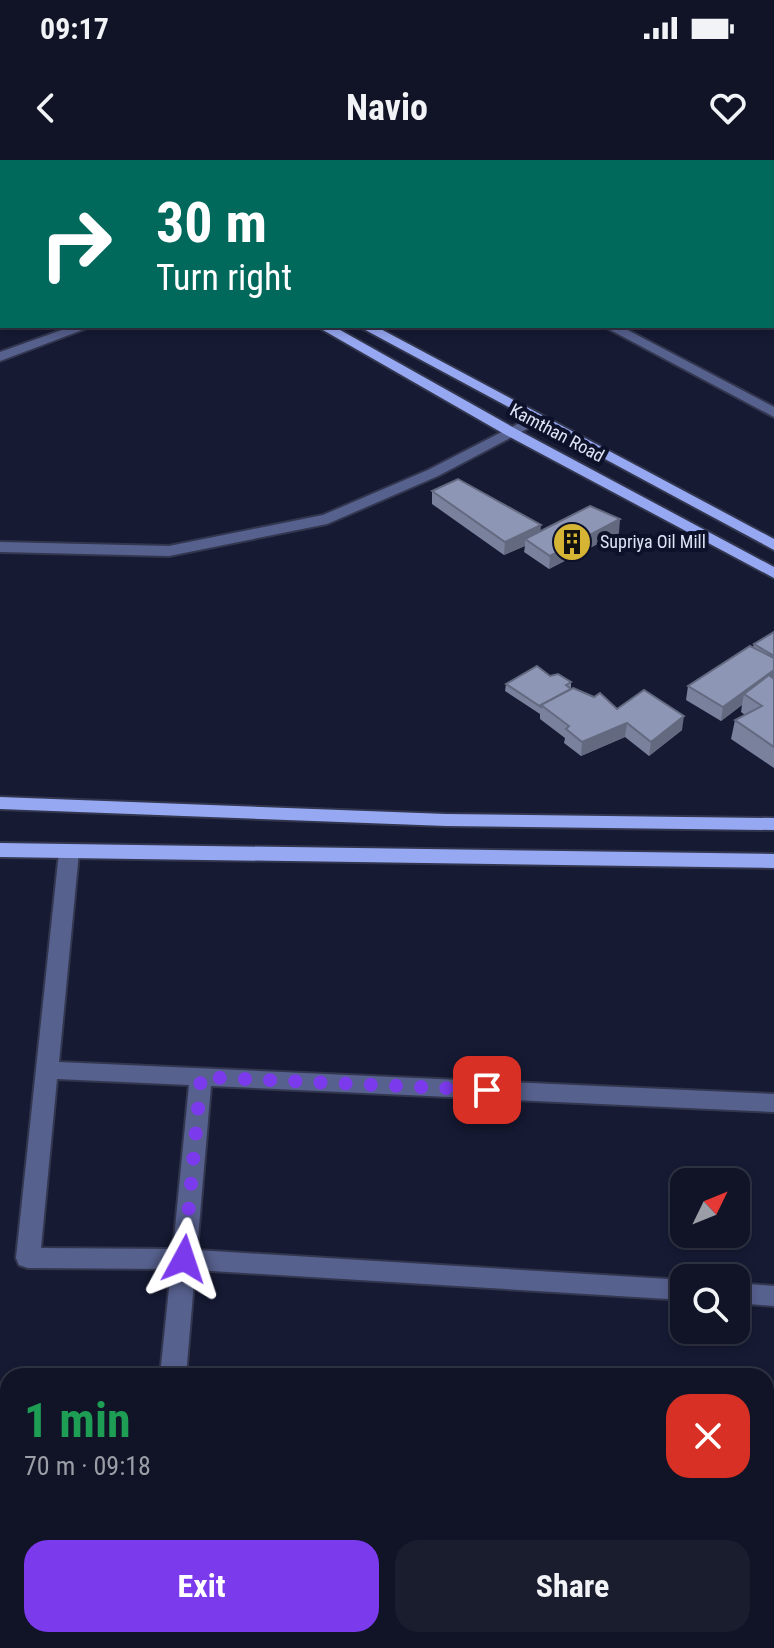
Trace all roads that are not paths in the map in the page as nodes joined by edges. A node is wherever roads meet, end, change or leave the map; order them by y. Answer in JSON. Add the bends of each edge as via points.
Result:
{"nodes":[{"id":1,"x":80,"y":328,"type":"edge"},
{"id":2,"x":327,"y":328,"type":"edge"},
{"id":3,"x":369,"y":328,"type":"edge"},
{"id":4,"x":614,"y":328,"type":"edge"},
{"id":5,"x":1,"y":356,"type":"edge"},
{"id":6,"x":774,"y":413,"type":"edge"},
{"id":7,"x":535,"y":419,"type":"junction"},
{"id":8,"x":511,"y":432,"type":"junction"},
{"id":9,"x":774,"y":545,"type":"edge"},
{"id":10,"x":0,"y":547,"type":"edge"},
{"id":11,"x":774,"y":573,"type":"edge"},
{"id":12,"x":0,"y":803,"type":"edge"},
{"id":13,"x":774,"y":824,"type":"edge"},
{"id":14,"x":0,"y":850,"type":"edge"},
{"id":15,"x":69,"y":852,"type":"junction"},
{"id":16,"x":774,"y":861,"type":"edge"},
{"id":17,"x":46,"y":1070,"type":"junction"},
{"id":18,"x":201,"y":1077,"type":"junction"},
{"id":19,"x":774,"y":1103,"type":"edge"},
{"id":20,"x":184,"y":1259,"type":"junction"},
{"id":21,"x":670,"y":1289,"type":"edge"},
{"id":22,"x":750,"y":1294,"type":"edge"},
{"id":23,"x":774,"y":1296,"type":"edge"},
{"id":24,"x":174,"y":1368,"type":"edge"}],
"edges":[{"from":1,"to":5,"type":"street"},
{"from":2,"to":8,"type":"main road","name":"Kamthan Road"},
{"from":3,"to":7,"type":"main road","name":"Kamthan Road"},
{"from":4,"to":6,"type":"street"},
{"from":7,"to":8,"type":"street"},
{"from":7,"to":9,"type":"main road","name":"Kamthan Road"},
{"from":8,"to":10,"type":"street","via":[[327,519],[169,551]]},
{"from":8,"to":11,"type":"main road","name":"Kamthan Road"},
{"from":12,"to":13,"type":"main road","via":[[446,820]]},
{"from":14,"to":15,"type":"main road"},
{"from":15,"to":16,"type":"main road"},
{"from":15,"to":17,"type":"street"},
{"from":17,"to":18,"type":"street"},
{"from":17,"to":20,"type":"street","via":[[28,1258]]},
{"from":18,"to":19,"type":"street"},
{"from":18,"to":20,"type":"street"},
{"from":20,"to":21,"type":"street"},
{"from":20,"to":24,"type":"street"},
{"from":22,"to":23,"type":"street"}]}
